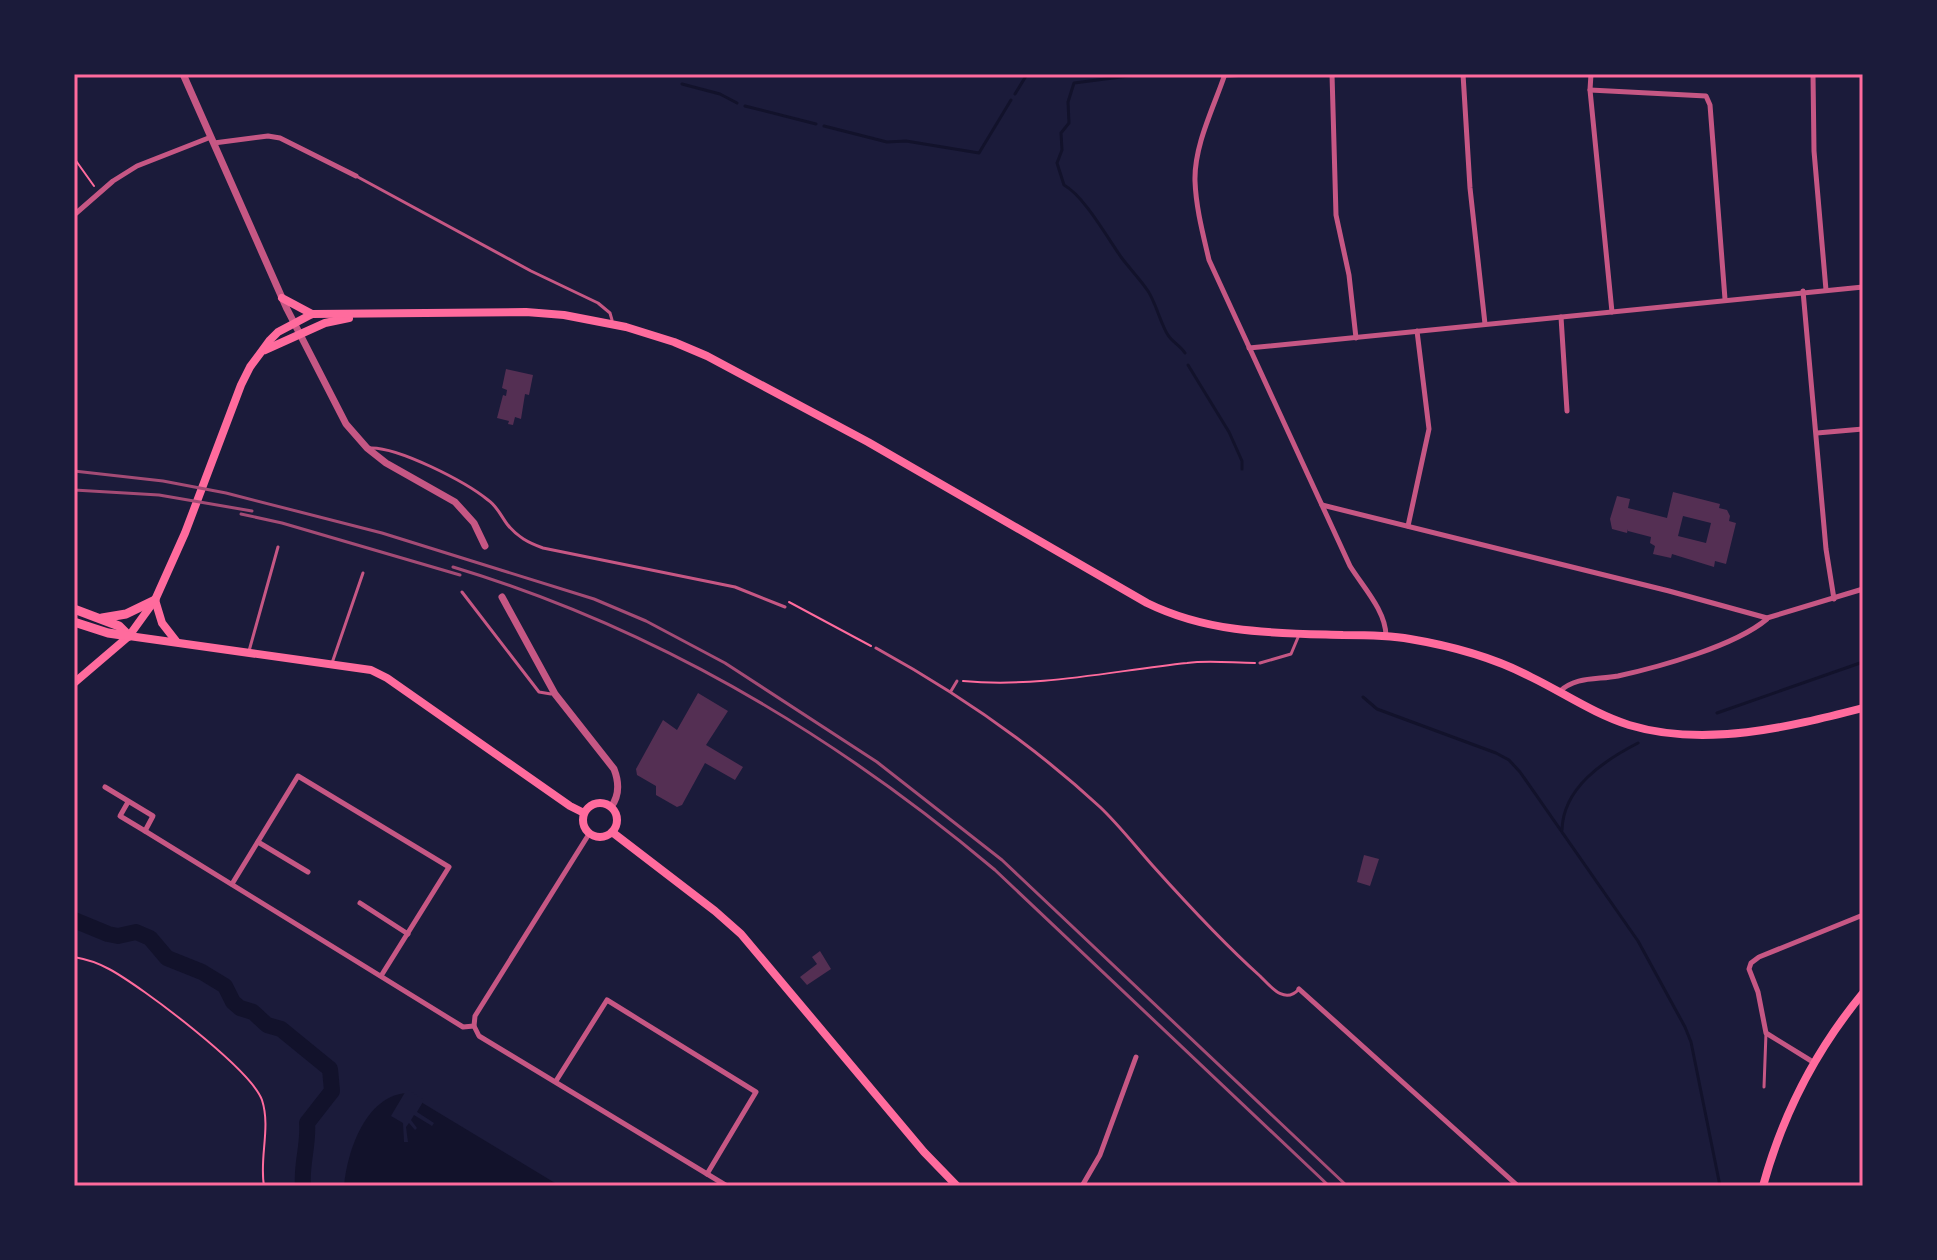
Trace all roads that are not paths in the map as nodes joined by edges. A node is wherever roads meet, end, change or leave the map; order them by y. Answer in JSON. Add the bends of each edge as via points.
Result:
{"nodes":[{"id":1,"x":183,"y":74,"type":"edge"},
{"id":2,"x":1225,"y":74,"type":"edge"},
{"id":3,"x":1252,"y":74,"type":"edge"},
{"id":4,"x":1332,"y":74,"type":"edge"},
{"id":5,"x":1463,"y":74,"type":"edge"},
{"id":6,"x":1591,"y":74,"type":"edge"},
{"id":7,"x":1813,"y":74,"type":"edge"},
{"id":8,"x":1590,"y":90,"type":"junction"},
{"id":9,"x":213,"y":140,"type":"junction"},
{"id":10,"x":356,"y":176,"type":"joint"},
{"id":11,"x":74,"y":215,"type":"edge"},
{"id":12,"x":1863,"y":287,"type":"edge"},
{"id":13,"x":1826,"y":290,"type":"junction"},
{"id":14,"x":1803,"y":291,"type":"junction"},
{"id":15,"x":282,"y":298,"type":"junction"},
{"id":16,"x":1725,"y":299,"type":"junction"},
{"id":17,"x":1612,"y":312,"type":"junction"},
{"id":18,"x":312,"y":314,"type":"junction"},
{"id":19,"x":360,"y":315,"type":"junction"},
{"id":20,"x":1561,"y":317,"type":"junction"},
{"id":21,"x":294,"y":323,"type":"junction"},
{"id":22,"x":613,"y":324,"type":"junction"},
{"id":23,"x":1485,"y":324,"type":"junction"},
{"id":24,"x":1417,"y":331,"type":"junction"},
{"id":25,"x":300,"y":334,"type":"junction"},
{"id":26,"x":1356,"y":338,"type":"junction"},
{"id":27,"x":1249,"y":348,"type":"junction"},
{"id":28,"x":261,"y":352,"type":"junction"},
{"id":29,"x":1567,"y":411,"type":"dead end"},
{"id":30,"x":1863,"y":429,"type":"edge"},
{"id":31,"x":1817,"y":433,"type":"junction"},
{"id":32,"x":367,"y":448,"type":"junction"},
{"id":33,"x":1321,"y":505,"type":"junction"},
{"id":34,"x":1408,"y":526,"type":"junction"},
{"id":35,"x":485,"y":546,"type":"dead end"},
{"id":36,"x":278,"y":547,"type":"dead end"},
{"id":37,"x":363,"y":573,"type":"dead end"},
{"id":38,"x":1863,"y":589,"type":"edge"},
{"id":39,"x":462,"y":592,"type":"dead end"},
{"id":40,"x":502,"y":597,"type":"dead end"},
{"id":41,"x":1834,"y":599,"type":"junction"},
{"id":42,"x":155,"y":600,"type":"junction"},
{"id":43,"x":785,"y":607,"type":"dead end"},
{"id":44,"x":74,"y":609,"type":"edge"},
{"id":45,"x":1767,"y":618,"type":"junction"},
{"id":46,"x":101,"y":619,"type":"junction"},
{"id":47,"x":74,"y":622,"type":"edge"},
{"id":48,"x":1299,"y":634,"type":"junction"},
{"id":49,"x":129,"y":636,"type":"junction"},
{"id":50,"x":1386,"y":636,"type":"junction"},
{"id":51,"x":177,"y":642,"type":"junction"},
{"id":52,"x":876,"y":648,"type":"road end"},
{"id":53,"x":249,"y":652,"type":"junction"},
{"id":54,"x":332,"y":663,"type":"junction"},
{"id":55,"x":1260,"y":663,"type":"road end"},
{"id":56,"x":957,"y":681,"type":"road end"},
{"id":57,"x":74,"y":683,"type":"edge"},
{"id":58,"x":951,"y":691,"type":"junction"},
{"id":59,"x":1559,"y":692,"type":"junction"},
{"id":60,"x":555,"y":694,"type":"junction"},
{"id":61,"x":1863,"y":708,"type":"edge"},
{"id":62,"x":105,"y":787,"type":"dead end"},
{"id":63,"x":128,"y":802,"type":"junction"},
{"id":64,"x":611,"y":807,"type":"junction"},
{"id":65,"x":584,"y":813,"type":"junction"},
{"id":66,"x":145,"y":831,"type":"junction"},
{"id":67,"x":612,"y":832,"type":"junction"},
{"id":68,"x":589,"y":834,"type":"junction"},
{"id":69,"x":258,"y":842,"type":"junction"},
{"id":70,"x":308,"y":872,"type":"dead end"},
{"id":71,"x":232,"y":884,"type":"junction"},
{"id":72,"x":360,"y":903,"type":"dead end"},
{"id":73,"x":1863,"y":915,"type":"edge"},
{"id":74,"x":408,"y":934,"type":"junction"},
{"id":75,"x":381,"y":976,"type":"junction"},
{"id":76,"x":1299,"y":989,"type":"joint"},
{"id":77,"x":1863,"y":993,"type":"edge"},
{"id":78,"x":474,"y":1026,"type":"junction"},
{"id":79,"x":1766,"y":1033,"type":"junction"},
{"id":80,"x":1136,"y":1057,"type":"dead end"},
{"id":81,"x":1813,"y":1062,"type":"junction"},
{"id":82,"x":556,"y":1081,"type":"junction"},
{"id":83,"x":1764,"y":1087,"type":"dead end"},
{"id":84,"x":707,"y":1174,"type":"junction"},
{"id":85,"x":727,"y":1186,"type":"edge"},
{"id":86,"x":957,"y":1186,"type":"edge"},
{"id":87,"x":1082,"y":1186,"type":"edge"},
{"id":88,"x":1518,"y":1186,"type":"edge"},
{"id":89,"x":1763,"y":1186,"type":"edge"}],
"edges":[{"from":1,"to":9,"type":"street"},
{"from":2,"to":3,"type":"street"},
{"from":2,"to":27,"type":"street","via":[[1201,142],[1195,178],[1198,216],[1209,260]]},
{"from":4,"to":26,"type":"street","via":[[1336,215]]},
{"from":5,"to":23,"type":"street"},
{"from":6,"to":8,"type":"street"},
{"from":7,"to":13,"type":"street"},
{"from":8,"to":16,"type":"street","via":[[1706,96]]},
{"from":8,"to":17,"type":"street"},
{"from":9,"to":10,"type":"street","via":[[280,138]]},
{"from":9,"to":11,"type":"street","via":[[151,158]]},
{"from":9,"to":15,"type":"street"},
{"from":10,"to":22,"type":"lane","via":[[598,303]]},
{"from":12,"to":13,"type":"street"},
{"from":13,"to":14,"type":"street"},
{"from":14,"to":16,"type":"street"},
{"from":14,"to":31,"type":"street"},
{"from":15,"to":18,"type":"main road"},
{"from":15,"to":21,"type":"street"},
{"from":16,"to":17,"type":"street"},
{"from":17,"to":20,"type":"street"},
{"from":18,"to":19,"type":"main road"},
{"from":18,"to":21,"type":"main road"},
{"from":19,"to":22,"type":"main road","via":[[526,312]]},
{"from":19,"to":25,"type":"main road"},
{"from":20,"to":23,"type":"street"},
{"from":20,"to":29,"type":"street"},
{"from":21,"to":25,"type":"street"},
{"from":21,"to":28,"type":"main road"},
{"from":22,"to":48,"type":"main road","via":[[707,356],[1167,613],[1229,630]]},
{"from":23,"to":24,"type":"street"},
{"from":24,"to":26,"type":"street"},
{"from":24,"to":34,"type":"street","via":[[1429,429]]},
{"from":25,"to":28,"type":"main road"},
{"from":25,"to":32,"type":"street","via":[[346,424]]},
{"from":26,"to":27,"type":"street"},
{"from":27,"to":33,"type":"street"},
{"from":28,"to":42,"type":"main road","via":[[241,385]]},
{"from":30,"to":31,"type":"street"},
{"from":31,"to":41,"type":"street"},
{"from":32,"to":35,"type":"street","via":[[455,502]]},
{"from":32,"to":43,"type":"lane","via":[[407,457],[471,488],[491,501],[520,537],[543,548],[735,587]]},
{"from":33,"to":34,"type":"street"},
{"from":33,"to":50,"type":"street","via":[[1350,566],[1380,612]]},
{"from":34,"to":45,"type":"street"},
{"from":36,"to":53,"type":"lane"},
{"from":37,"to":54,"type":"lane"},
{"from":38,"to":41,"type":"street"},
{"from":39,"to":60,"type":"lane","via":[[539,692]]},
{"from":40,"to":60,"type":"street"},
{"from":41,"to":45,"type":"street"},
{"from":42,"to":46,"type":"highway"},
{"from":42,"to":49,"type":"main road"},
{"from":42,"to":51,"type":"main road","via":[[162,623]]},
{"from":44,"to":46,"type":"highway"},
{"from":45,"to":59,"type":"street","via":[[1736,638],[1684,657],[1616,676],[1583,679]]},
{"from":46,"to":49,"type":"highway"},
{"from":47,"to":49,"type":"highway"},
{"from":48,"to":50,"type":"main road"},
{"from":48,"to":55,"type":"lane","via":[[1291,654]]},
{"from":49,"to":51,"type":"main road"},
{"from":49,"to":57,"type":"main road"},
{"from":50,"to":59,"type":"main road","via":[[1477,654]]},
{"from":51,"to":53,"type":"main road"},
{"from":52,"to":58,"type":"lane"},
{"from":53,"to":54,"type":"main road"},
{"from":54,"to":65,"type":"main road","via":[[387,678]]},
{"from":56,"to":58,"type":"lane"},
{"from":58,"to":76,"type":"lane","via":[[1101,808],[1220,940],[1276,991],[1288,997]]},
{"from":59,"to":61,"type":"main road","via":[[1616,720],[1663,732],[1762,730]]},
{"from":60,"to":64,"type":"street","via":[[614,769],[618,789]]},
{"from":62,"to":63,"type":"street"},
{"from":63,"to":66,"type":"street","via":[[120,816]]},
{"from":63,"to":66,"type":"street","via":[[153,816]]},
{"from":64,"to":65,"type":"main road","via":[[596,803]]},
{"from":64,"to":67,"type":"main road","via":[[617,816]]},
{"from":65,"to":68,"type":"main road"},
{"from":66,"to":71,"type":"street"},
{"from":67,"to":68,"type":"main road","via":[[603,837]]},
{"from":67,"to":86,"type":"main road","via":[[729,923]]},
{"from":68,"to":78,"type":"street","via":[[485,999]]},
{"from":69,"to":70,"type":"street"},
{"from":69,"to":71,"type":"street"},
{"from":69,"to":74,"type":"street","via":[[298,776],[449,867]]},
{"from":71,"to":75,"type":"street"},
{"from":72,"to":74,"type":"street"},
{"from":73,"to":79,"type":"street","via":[[1751,963]]},
{"from":74,"to":75,"type":"street"},
{"from":75,"to":78,"type":"street","via":[[463,1027]]},
{"from":76,"to":88,"type":"street"},
{"from":77,"to":81,"type":"main road"},
{"from":78,"to":82,"type":"street","via":[[479,1036]]},
{"from":79,"to":81,"type":"street"},
{"from":79,"to":83,"type":"lane"},
{"from":80,"to":87,"type":"street","via":[[1100,1155]]},
{"from":81,"to":89,"type":"main road","via":[[1782,1125]]},
{"from":82,"to":84,"type":"street"},
{"from":82,"to":84,"type":"street","via":[[607,1000],[756,1092]]},
{"from":84,"to":85,"type":"street"}]}
